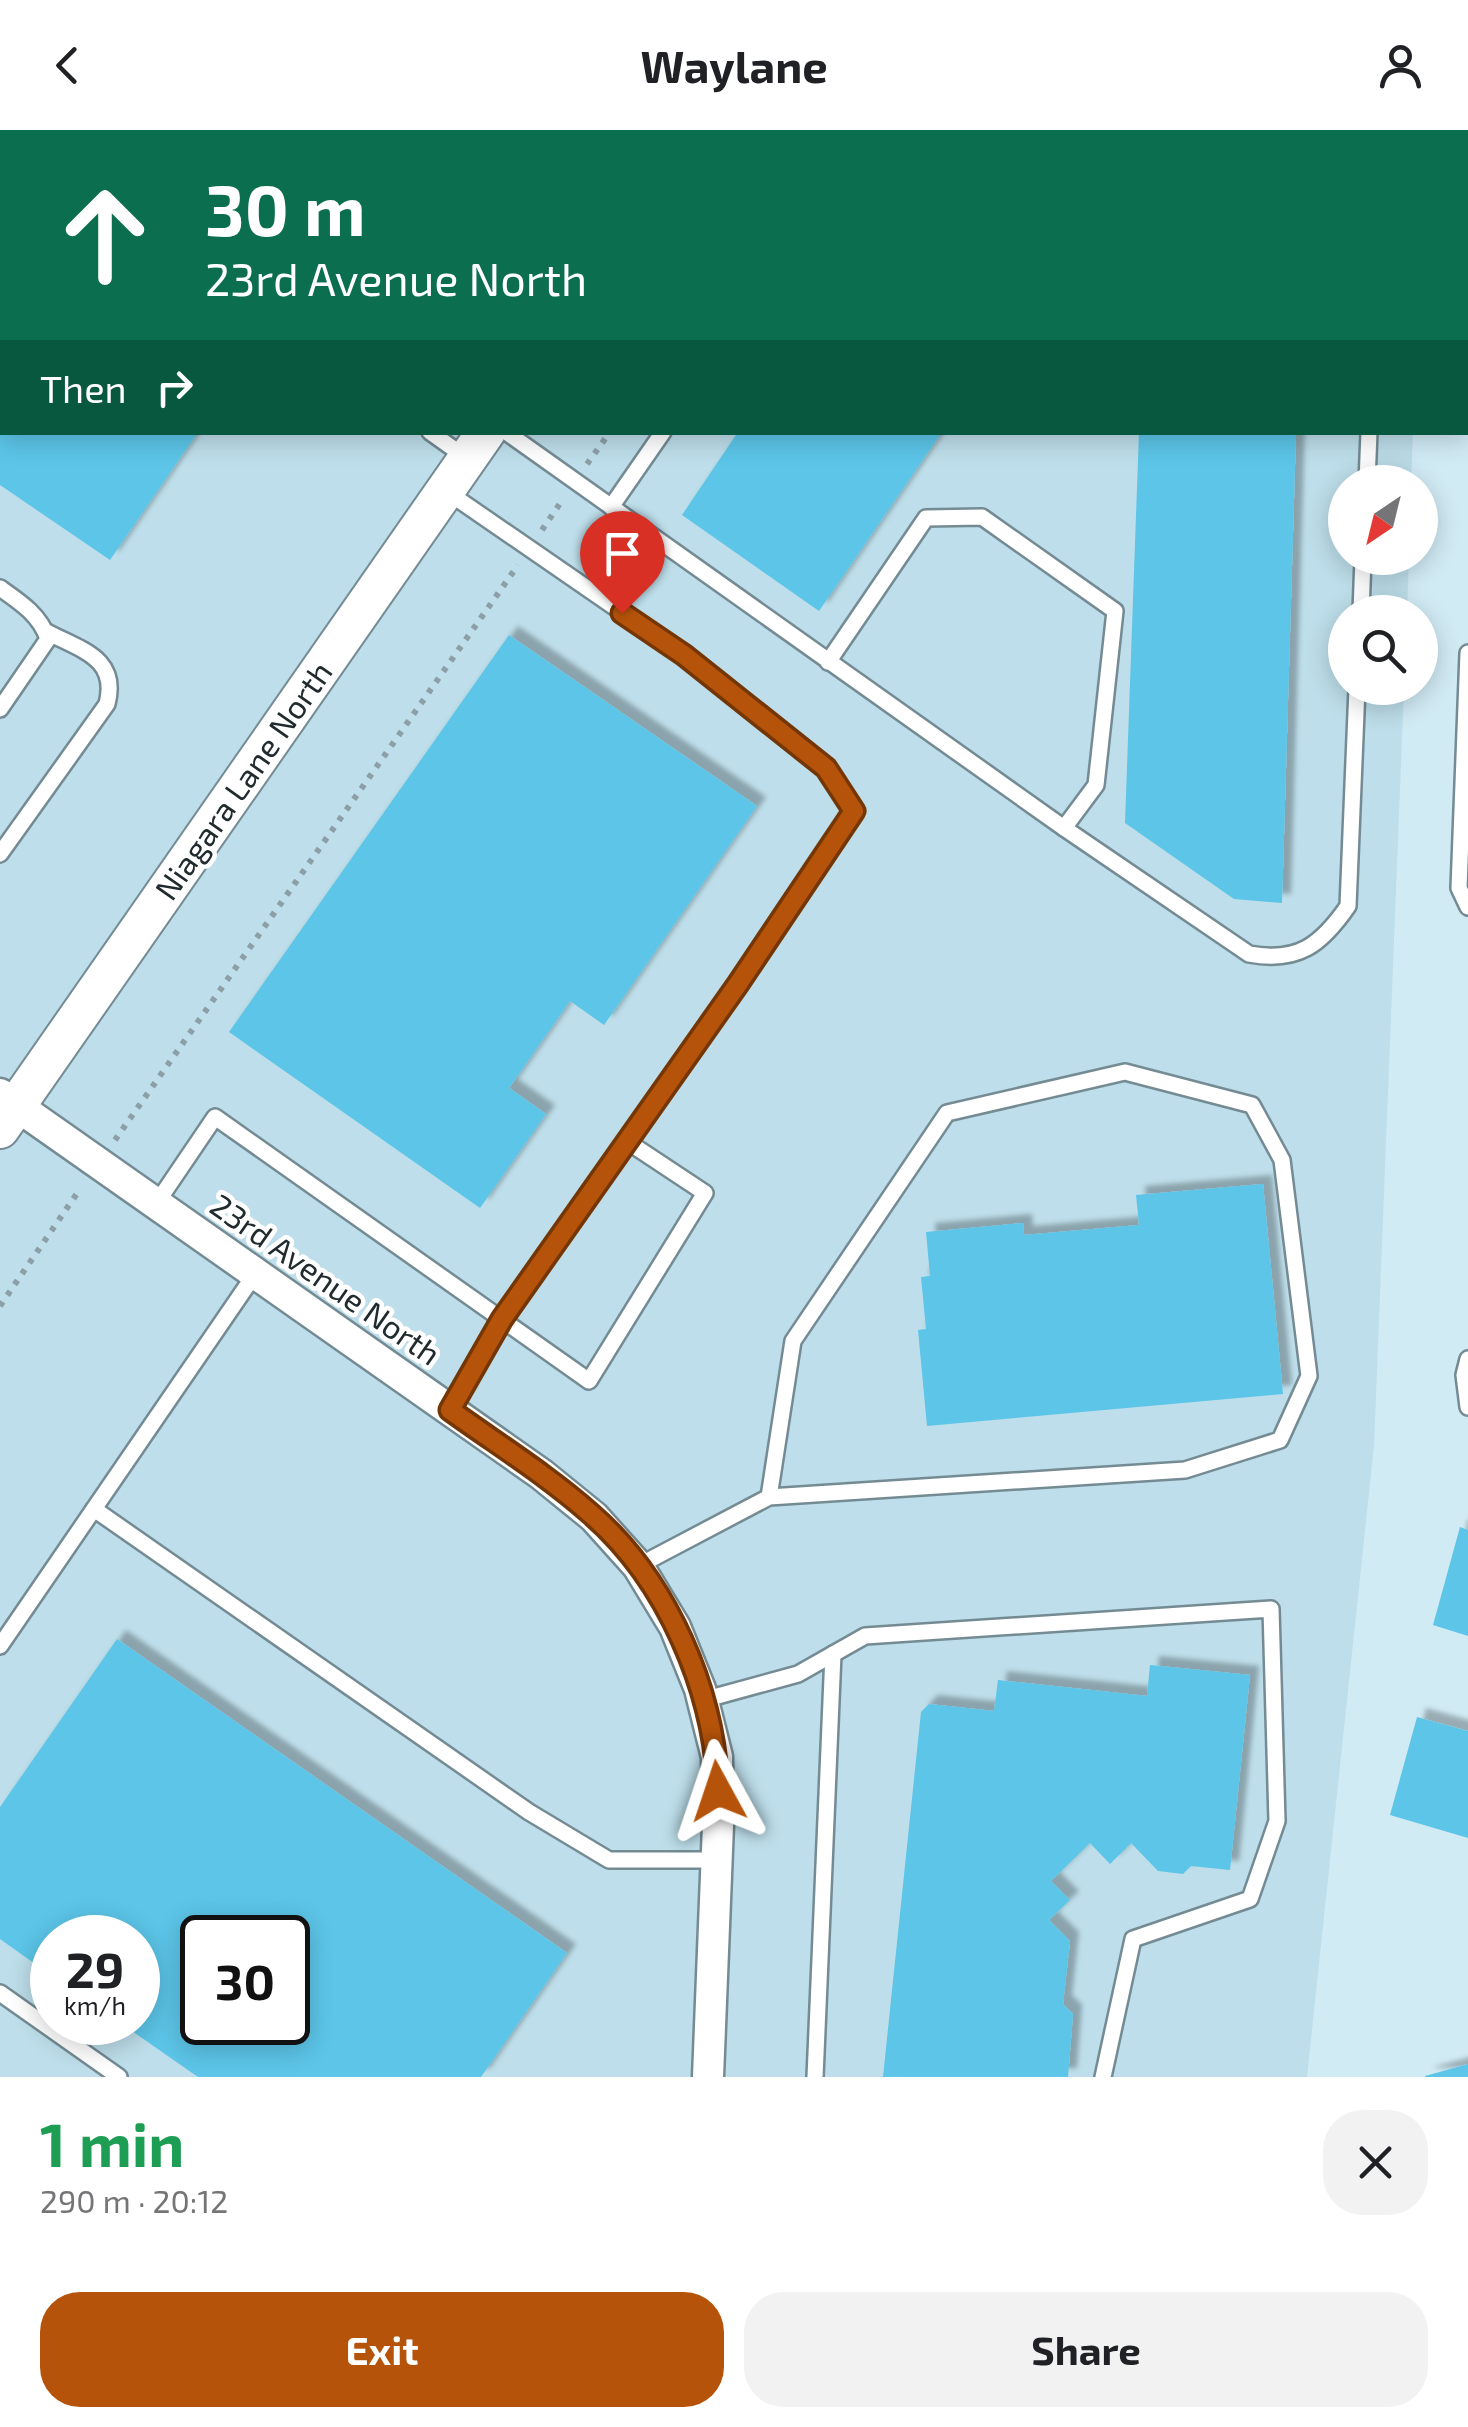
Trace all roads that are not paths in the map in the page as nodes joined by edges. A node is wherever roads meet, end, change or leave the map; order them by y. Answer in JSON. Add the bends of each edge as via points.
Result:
{"nodes":[{"id":1,"x":440,"y":435,"type":"edge"},
{"id":2,"x":510,"y":435,"type":"edge"},
{"id":3,"x":661,"y":435,"type":"edge"},
{"id":4,"x":1369,"y":435,"type":"edge"},
{"id":5,"x":477,"y":446,"type":"edge"},
{"id":6,"x":1367,"y":465,"type":"edge"},
{"id":7,"x":446,"y":491,"type":"junction"},
{"id":8,"x":611,"y":507,"type":"junction"},
{"id":9,"x":0,"y":588,"type":"edge"},
{"id":10,"x":45,"y":630,"type":"junction"},
{"id":11,"x":1468,"y":653,"type":"edge"},
{"id":12,"x":828,"y":662,"type":"junction"},
{"id":13,"x":1357,"y":705,"type":"edge"},
{"id":14,"x":0,"y":709,"type":"edge"},
{"id":15,"x":1064,"y":828,"type":"junction"},
{"id":16,"x":0,"y":854,"type":"edge"},
{"id":17,"x":1468,"y":907,"type":"edge"},
{"id":18,"x":5,"y":1110,"type":"edge"},
{"id":19,"x":628,"y":1142,"type":"junction"},
{"id":20,"x":156,"y":1204,"type":"junction"},
{"id":21,"x":256,"y":1274,"type":"junction"},
{"id":22,"x":502,"y":1319,"type":"junction"},
{"id":23,"x":1468,"y":1359,"type":"edge"},
{"id":24,"x":1468,"y":1406,"type":"edge"},
{"id":25,"x":450,"y":1410,"type":"junction"},
{"id":26,"x":769,"y":1497,"type":"junction"},
{"id":27,"x":94,"y":1509,"type":"junction"},
{"id":28,"x":638,"y":1566,"type":"junction"},
{"id":29,"x":0,"y":1646,"type":"edge"},
{"id":30,"x":833,"y":1654,"type":"junction"},
{"id":31,"x":703,"y":1700,"type":"junction"},
{"id":32,"x":717,"y":1860,"type":"junction"},
{"id":33,"x":0,"y":1994,"type":"edge"},
{"id":34,"x":119,"y":2077,"type":"edge"},
{"id":35,"x":708,"y":2077,"type":"edge"},
{"id":36,"x":815,"y":2077,"type":"edge"},
{"id":37,"x":1103,"y":2077,"type":"edge"}],
"edges":[{"from":1,"to":5,"type":"lane"},
{"from":2,"to":8,"type":"lane"},
{"from":3,"to":8,"type":"lane"},
{"from":4,"to":6,"type":"lane"},
{"from":5,"to":7,"type":"street","name":"Niagara Lane North"},
{"from":7,"to":18,"type":"street","name":"Niagara Lane North"},
{"from":7,"to":19,"type":"lane","via":[[684,655],[826,768],[854,811]]},
{"from":8,"to":12,"type":"lane"},
{"from":9,"to":10,"type":"lane"},
{"from":10,"to":14,"type":"lane","via":[[48,640]]},
{"from":10,"to":16,"type":"lane","via":[[103,663],[112,684],[107,704]]},
{"from":11,"to":17,"type":"lane","via":[[1459,888]]},
{"from":12,"to":15,"type":"lane"},
{"from":12,"to":15,"type":"lane","via":[[926,518],[982,516],[1114,611],[1096,785]]},
{"from":13,"to":15,"type":"lane","via":[[1348,906],[1328,935],[1300,952],[1249,954]]},
{"from":18,"to":20,"type":"street","name":"23rd Avenue North"},
{"from":19,"to":22,"type":"lane"},
{"from":19,"to":22,"type":"lane","via":[[705,1193],[588,1381]]},
{"from":20,"to":21,"type":"street","name":"23rd Avenue North"},
{"from":20,"to":22,"type":"lane","via":[[215,1117]]},
{"from":21,"to":25,"type":"street","name":"23rd Avenue North"},
{"from":21,"to":27,"type":"lane"},
{"from":22,"to":25,"type":"lane"},
{"from":23,"to":24,"type":"lane"},
{"from":25,"to":28,"type":"street","name":"23rd Avenue North","via":[[594,1516]]},
{"from":26,"to":26,"type":"lane","via":[[1185,1470],[1280,1440],[1309,1376],[1282,1160],[1252,1105],[1125,1072],[947,1112],[793,1342]]},
{"from":26,"to":28,"type":"lane"},
{"from":27,"to":29,"type":"lane"},
{"from":27,"to":32,"type":"lane","via":[[529,1812],[609,1860]]},
{"from":28,"to":31,"type":"street","name":"23rd Avenue North","via":[[676,1627]]},
{"from":30,"to":31,"type":"lane","via":[[798,1674]]},
{"from":30,"to":36,"type":"lane"},
{"from":30,"to":37,"type":"lane","via":[[865,1636],[1271,1610],[1276,1820],[1250,1900],[1133,1939]]},
{"from":31,"to":32,"type":"street","name":"23rd Avenue North","via":[[717,1757]]},
{"from":32,"to":35,"type":"street","name":"23rd Avenue North"},
{"from":33,"to":34,"type":"lane"}]}
